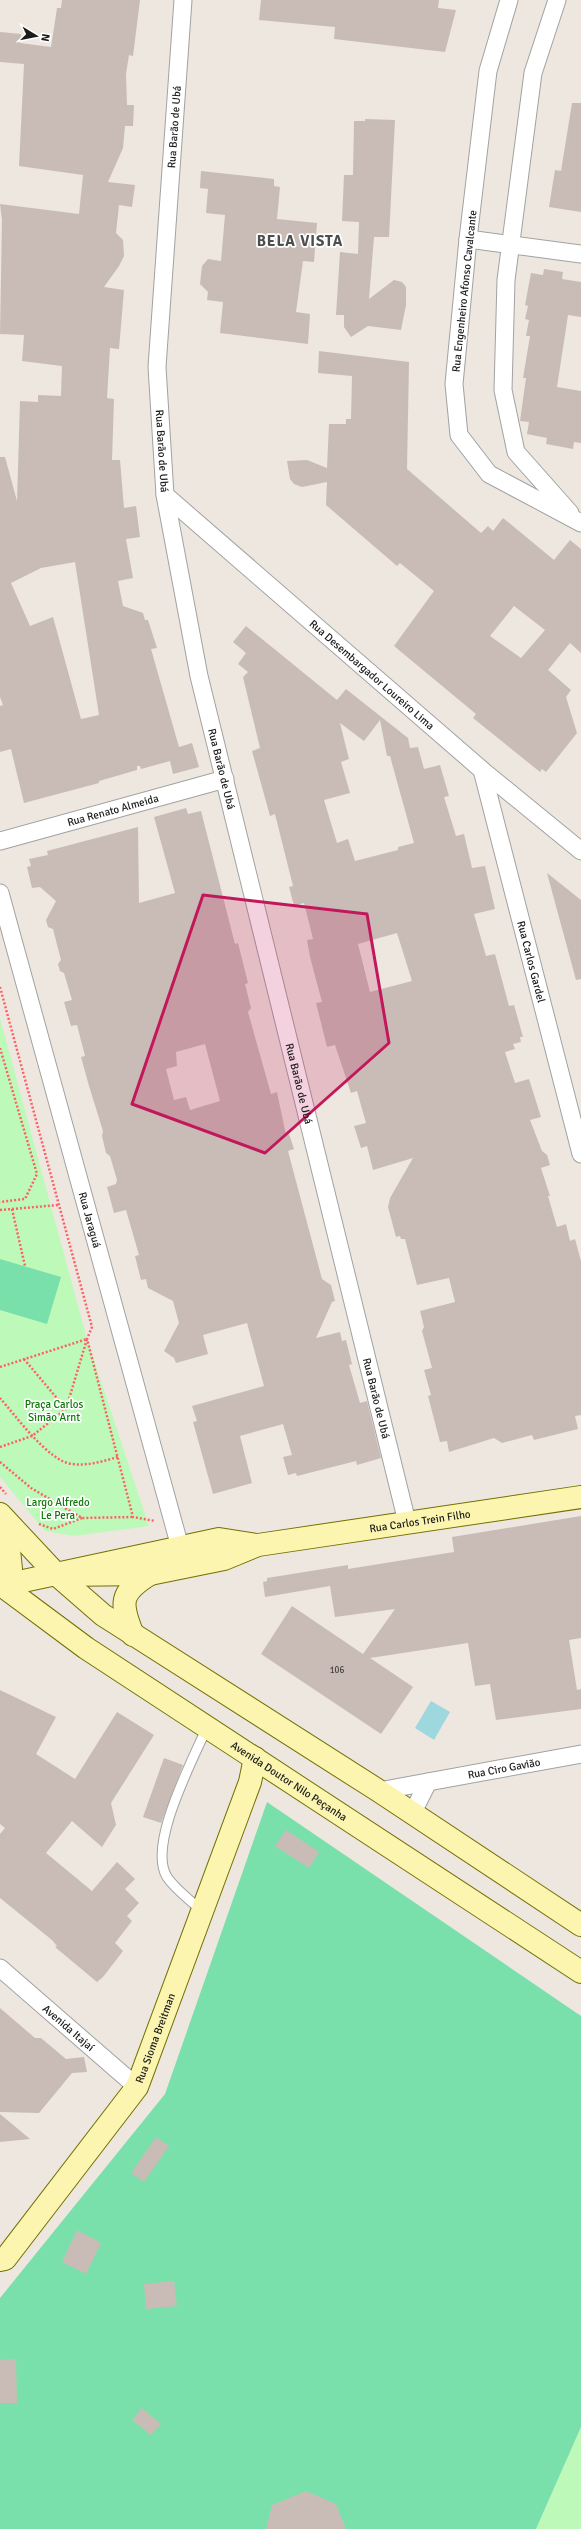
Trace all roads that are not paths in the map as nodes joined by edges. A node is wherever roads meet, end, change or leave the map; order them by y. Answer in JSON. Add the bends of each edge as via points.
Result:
{"nodes":[{"id":1,"x":183,"y":0,"type":"edge"},
{"id":2,"x":509,"y":0,"type":"edge"},
{"id":3,"x":557,"y":0,"type":"edge"},
{"id":4,"x":468,"y":239,"type":"junction"},
{"id":5,"x":512,"y":245,"type":"junction"},
{"id":6,"x":581,"y":254,"type":"edge"},
{"id":7,"x":165,"y":495,"type":"junction"},
{"id":8,"x":579,"y":522,"type":"edge"},
{"id":9,"x":482,"y":770,"type":"junction"},
{"id":10,"x":225,"y":779,"type":"junction"},
{"id":11,"x":0,"y":840,"type":"edge"},
{"id":12,"x":581,"y":851,"type":"edge"},
{"id":13,"x":0,"y":893,"type":"edge"},
{"id":14,"x":581,"y":1154,"type":"edge"},
{"id":15,"x":581,"y":1497,"type":"edge"},
{"id":16,"x":5,"y":1511,"type":"edge"},
{"id":17,"x":407,"y":1522,"type":"junction"},
{"id":18,"x":258,"y":1545,"type":"junction"},
{"id":19,"x":180,"y":1547,"type":"junction"},
{"id":20,"x":150,"y":1574,"type":"junction"},
{"id":21,"x":57,"y":1575,"type":"junction"},
{"id":22,"x":1,"y":1586,"type":"edge"},
{"id":23,"x":133,"y":1635,"type":"junction"},
{"id":24,"x":207,"y":1727,"type":"junction"},
{"id":25,"x":581,"y":1754,"type":"edge"},
{"id":26,"x":261,"y":1763,"type":"junction"},
{"id":27,"x":428,"y":1782,"type":"junction"},
{"id":28,"x":379,"y":1791,"type":"junction"},
{"id":29,"x":416,"y":1816,"type":"junction"},
{"id":30,"x":202,"y":1912,"type":"junction"},
{"id":31,"x":581,"y":1926,"type":"edge"},
{"id":32,"x":0,"y":1968,"type":"edge"},
{"id":33,"x":581,"y":1972,"type":"edge"},
{"id":34,"x":137,"y":2088,"type":"junction"},
{"id":35,"x":0,"y":2260,"type":"edge"}],
"edges":[{"from":1,"to":7,"type":"street","name":"Rua Barão de Ubá","via":[[157,366]]},
{"from":2,"to":4,"type":"street","name":"Rua Engenheiro Afonso Cavalcante","via":[[488,71]]},
{"from":3,"to":5,"type":"street","name":"Rua Engenheiro Afonso Cavalcante","via":[[533,73]]},
{"from":4,"to":5,"type":"street"},
{"from":4,"to":8,"type":"street","name":"Rua Engenheiro Afonso Cavalcante","via":[[454,384],[459,435],[489,474]]},
{"from":5,"to":6,"type":"street"},
{"from":5,"to":8,"type":"street","name":"Rua Engenheiro Afonso Cavalcante","via":[[506,280],[503,390],[516,452]]},
{"from":7,"to":9,"type":"street","name":"Rua Desembargador Loureiro Lima"},
{"from":7,"to":10,"type":"street","name":"Rua Barão de Ubá","via":[[199,676]]},
{"from":9,"to":12,"type":"street","name":"Rua Desembargador Loureiro Lima"},
{"from":9,"to":14,"type":"street","name":"Rua Carlos Gardel"},
{"from":10,"to":11,"type":"street","name":"Rua Renato Almeida"},
{"from":10,"to":17,"type":"street","name":"Rua Barão de Ubá"},
{"from":13,"to":19,"type":"street","name":"Rua Jaraguá"},
{"from":15,"to":17,"type":"main road","name":"Rua Carlos Trein Filho"},
{"from":16,"to":21,"type":"main road"},
{"from":16,"to":22,"type":"main road","via":[[11,1567],[8,1578]]},
{"from":17,"to":18,"type":"main road","name":"Rua Carlos Trein Filho"},
{"from":18,"to":19,"type":"main road","name":"Rua Carlos Trein Filho","via":[[219,1539]]},
{"from":18,"to":20,"type":"main road","name":"Rua Carlos Trein Filho","via":[[224,1559]]},
{"from":19,"to":21,"type":"main road","name":"Rua Carlos Trein Filho"},
{"from":20,"to":21,"type":"main road","name":"Rua Carlos Trein Filho"},
{"from":20,"to":23,"type":"main road","via":[[133,1584],[126,1596],[124,1611]]},
{"from":21,"to":22,"type":"main road","name":"Rua Carlos Trein Filho"},
{"from":21,"to":23,"type":"main road","via":[[103,1615]]},
{"from":22,"to":24,"type":"main road","name":"Avenida Doutor Nilo Peçanha","via":[[86,1648]]},
{"from":23,"to":28,"type":"main road"},
{"from":24,"to":26,"type":"main road","name":"Avenida Doutor Nilo Peçanha"},
{"from":24,"to":30,"type":"lane","via":[[165,1826],[161,1854],[167,1876]]},
{"from":25,"to":27,"type":"street","name":"Rua Ciro Gavião"},
{"from":26,"to":30,"type":"main road","name":"Rua Sioma Breitman","via":[[250,1782]]},
{"from":26,"to":33,"type":"main road","name":"Avenida Doutor Nilo Peçanha"},
{"from":27,"to":28,"type":"street","name":"Rua Ciro Gavião"},
{"from":27,"to":29,"type":"street","via":[[416,1806]]},
{"from":28,"to":29,"type":"main road"},
{"from":29,"to":31,"type":"main road"},
{"from":30,"to":34,"type":"main road","name":"Rua Sioma Breitman"},
{"from":32,"to":34,"type":"street","name":"Avenida Itajaí"},
{"from":34,"to":35,"type":"main road","name":"Rua Sioma Breitman","via":[[5,2259]]}]}
